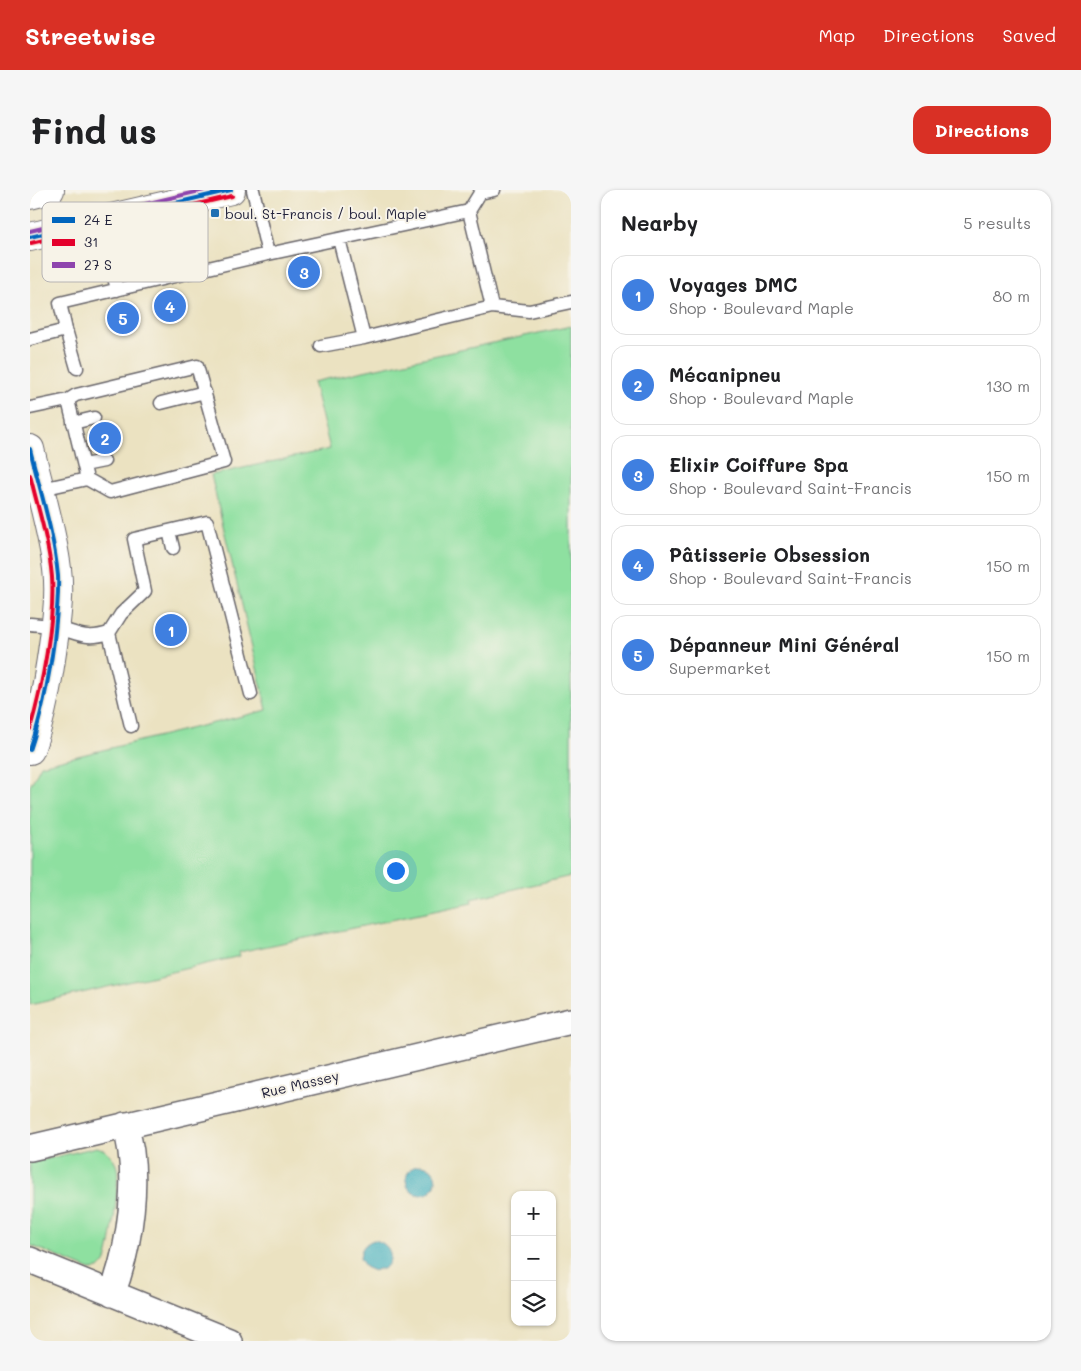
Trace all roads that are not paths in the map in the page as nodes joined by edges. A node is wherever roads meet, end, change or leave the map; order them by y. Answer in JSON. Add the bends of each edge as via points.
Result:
{"nodes":[{"id":1,"x":50,"y":190,"type":"edge"},
{"id":2,"x":231,"y":190,"type":"edge"},
{"id":3,"x":253,"y":190,"type":"edge"},
{"id":4,"x":494,"y":190,"type":"edge"},
{"id":5,"x":30,"y":195,"type":"edge"},
{"id":6,"x":180,"y":202,"type":"edge"},
{"id":7,"x":469,"y":211,"type":"junction"},
{"id":8,"x":339,"y":239,"type":"junction"},
{"id":9,"x":268,"y":254,"type":"junction"},
{"id":10,"x":208,"y":268,"type":"edge"},
{"id":11,"x":115,"y":282,"type":"edge"},
{"id":12,"x":151,"y":282,"type":"edge"},
{"id":13,"x":117,"y":290,"type":"junction"},
{"id":14,"x":571,"y":302,"type":"edge"},
{"id":15,"x":492,"y":307,"type":"junction"},
{"id":16,"x":66,"y":330,"type":"junction"},
{"id":17,"x":30,"y":338,"type":"edge"},
{"id":18,"x":364,"y":338,"type":"junction"},
{"id":19,"x":321,"y":346,"type":"dead end"},
{"id":20,"x":77,"y":368,"type":"dead end"},
{"id":21,"x":205,"y":392,"type":"junction"},
{"id":22,"x":68,"y":400,"type":"junction"},
{"id":23,"x":161,"y":403,"type":"dead end"},
{"id":24,"x":30,"y":408,"type":"edge"},
{"id":25,"x":94,"y":418,"type":"dead end"},
{"id":26,"x":73,"y":423,"type":"junction"},
{"id":27,"x":30,"y":449,"type":"edge"},
{"id":28,"x":104,"y":461,"type":"dead end"},
{"id":29,"x":84,"y":465,"type":"junction"},
{"id":30,"x":87,"y":479,"type":"junction"},
{"id":31,"x":35,"y":491,"type":"edge"},
{"id":32,"x":169,"y":531,"type":"junction"},
{"id":33,"x":173,"y":548,"type":"dead end"},
{"id":34,"x":43,"y":626,"type":"edge"},
{"id":35,"x":109,"y":633,"type":"junction"},
{"id":36,"x":252,"y":694,"type":"dead end"},
{"id":37,"x":131,"y":726,"type":"dead end"},
{"id":38,"x":30,"y":750,"type":"edge"},
{"id":39,"x":571,"y":1021,"type":"edge"},
{"id":40,"x":125,"y":1125,"type":"junction"},
{"id":41,"x":30,"y":1148,"type":"edge"},
{"id":42,"x":30,"y":1260,"type":"edge"},
{"id":43,"x":112,"y":1294,"type":"junction"},
{"id":44,"x":228,"y":1341,"type":"edge"}],
"edges":[{"from":1,"to":5,"type":"street"},
{"from":2,"to":6,"type":"street"},
{"from":3,"to":9,"type":"lane"},
{"from":4,"to":7,"type":"lane","via":[[480,193]]},
{"from":7,"to":8,"type":"lane"},
{"from":7,"to":15,"type":"lane"},
{"from":8,"to":9,"type":"lane"},
{"from":8,"to":18,"type":"lane"},
{"from":9,"to":10,"type":"lane"},
{"from":11,"to":13,"type":"lane"},
{"from":12,"to":13,"type":"lane"},
{"from":13,"to":16,"type":"lane","via":[[60,303]]},
{"from":14,"to":15,"type":"lane","via":[[529,311]]},
{"from":15,"to":18,"type":"lane"},
{"from":16,"to":17,"type":"lane"},
{"from":16,"to":20,"type":"lane"},
{"from":18,"to":19,"type":"lane"},
{"from":21,"to":22,"type":"lane","via":[[198,366],[76,395]]},
{"from":21,"to":23,"type":"lane"},
{"from":21,"to":30,"type":"lane","via":[[224,462],[110,492]]},
{"from":22,"to":24,"type":"lane"},
{"from":22,"to":26,"type":"lane"},
{"from":25,"to":26,"type":"lane"},
{"from":26,"to":29,"type":"lane"},
{"from":27,"to":31,"type":"street"},
{"from":28,"to":29,"type":"lane"},
{"from":29,"to":30,"type":"lane"},
{"from":30,"to":31,"type":"lane"},
{"from":31,"to":34,"type":"street","via":[[57,569],[58,601]]},
{"from":32,"to":33,"type":"lane"},
{"from":32,"to":35,"type":"lane","via":[[134,539],[145,591],[121,614]]},
{"from":32,"to":36,"type":"lane","via":[[207,522]]},
{"from":34,"to":35,"type":"lane","via":[[80,636],[97,637]]},
{"from":34,"to":38,"type":"street","via":[[44,704]]},
{"from":35,"to":37,"type":"lane"},
{"from":39,"to":40,"type":"street","name":"Rue Massey"},
{"from":40,"to":41,"type":"street","name":"Rue Massey"},
{"from":40,"to":43,"type":"street","via":[[133,1165],[130,1214],[121,1271]]},
{"from":42,"to":43,"type":"street"},
{"from":43,"to":44,"type":"street"}]}
